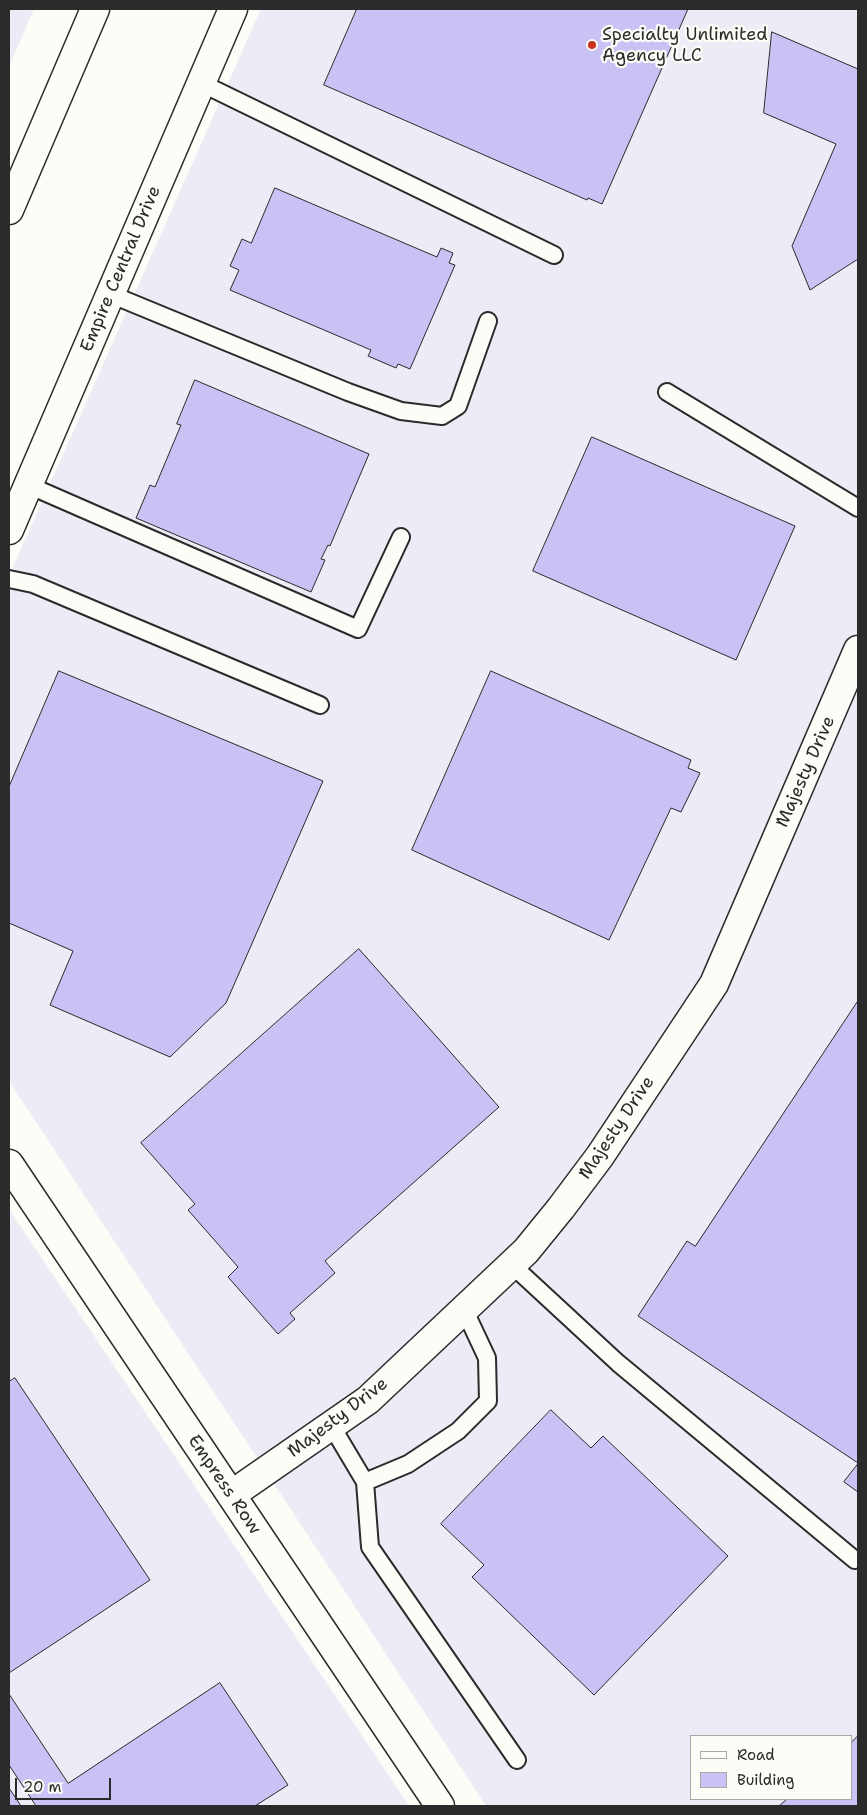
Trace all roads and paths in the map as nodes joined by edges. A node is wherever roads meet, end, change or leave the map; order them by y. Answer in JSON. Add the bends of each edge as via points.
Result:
{"nodes":[{"id":1,"x":95,"y":9,"type":"edge"},
{"id":2,"x":233,"y":9,"type":"edge"},
{"id":3,"x":201,"y":83,"type":"junction"},
{"id":4,"x":10,"y":205,"type":"edge"},
{"id":5,"x":554,"y":255,"type":"dead end"},
{"id":6,"x":110,"y":294,"type":"junction"},
{"id":7,"x":488,"y":321,"type":"dead end"},
{"id":8,"x":667,"y":392,"type":"dead end"},
{"id":9,"x":28,"y":484,"type":"junction"},
{"id":10,"x":858,"y":508,"type":"edge"},
{"id":11,"x":9,"y":530,"type":"edge"},
{"id":12,"x":401,"y":537,"type":"dead end"},
{"id":13,"x":9,"y":578,"type":"edge"},
{"id":14,"x":858,"y":650,"type":"edge"},
{"id":15,"x":320,"y":705,"type":"dead end"},
{"id":16,"x":9,"y":1164,"type":"edge"},
{"id":17,"x":512,"y":1265,"type":"junction"},
{"id":18,"x":464,"y":1309,"type":"junction"},
{"id":19,"x":331,"y":1425,"type":"junction"},
{"id":20,"x":366,"y":1482,"type":"junction"},
{"id":21,"x":231,"y":1495,"type":"junction"},
{"id":22,"x":855,"y":1560,"type":"dead end"},
{"id":23,"x":517,"y":1760,"type":"dead end"},
{"id":24,"x":440,"y":1806,"type":"edge"}],
"edges":[{"from":1,"to":4,"type":"street"},
{"from":2,"to":3,"type":"street","name":"Empire Central Drive"},
{"from":3,"to":5,"type":"lane"},
{"from":3,"to":6,"type":"street","name":"Empire Central Drive"},
{"from":6,"to":7,"type":"lane","via":[[348,392],[401,411],[442,416],[458,406]]},
{"from":6,"to":9,"type":"street","name":"Empire Central Drive"},
{"from":8,"to":10,"type":"lane"},
{"from":9,"to":11,"type":"street","name":"Empire Central Drive"},
{"from":9,"to":12,"type":"lane","via":[[358,630]]},
{"from":13,"to":15,"type":"lane","via":[[33,584]]},
{"from":14,"to":17,"type":"street","name":"Majesty Drive","via":[[714,984],[600,1156]]},
{"from":16,"to":21,"type":"street","name":"Empress Row"},
{"from":17,"to":18,"type":"street","name":"Majesty Drive"},
{"from":17,"to":22,"type":"lane","via":[[618,1364]]},
{"from":18,"to":19,"type":"street","name":"Majesty Drive","via":[[368,1400]]},
{"from":18,"to":20,"type":"lane","via":[[487,1358],[488,1401],[458,1431],[408,1464]]},
{"from":19,"to":20,"type":"lane"},
{"from":19,"to":21,"type":"street","name":"Majesty Drive"},
{"from":20,"to":23,"type":"lane","via":[[370,1547]]},
{"from":21,"to":24,"type":"street","name":"Empress Row"}]}
